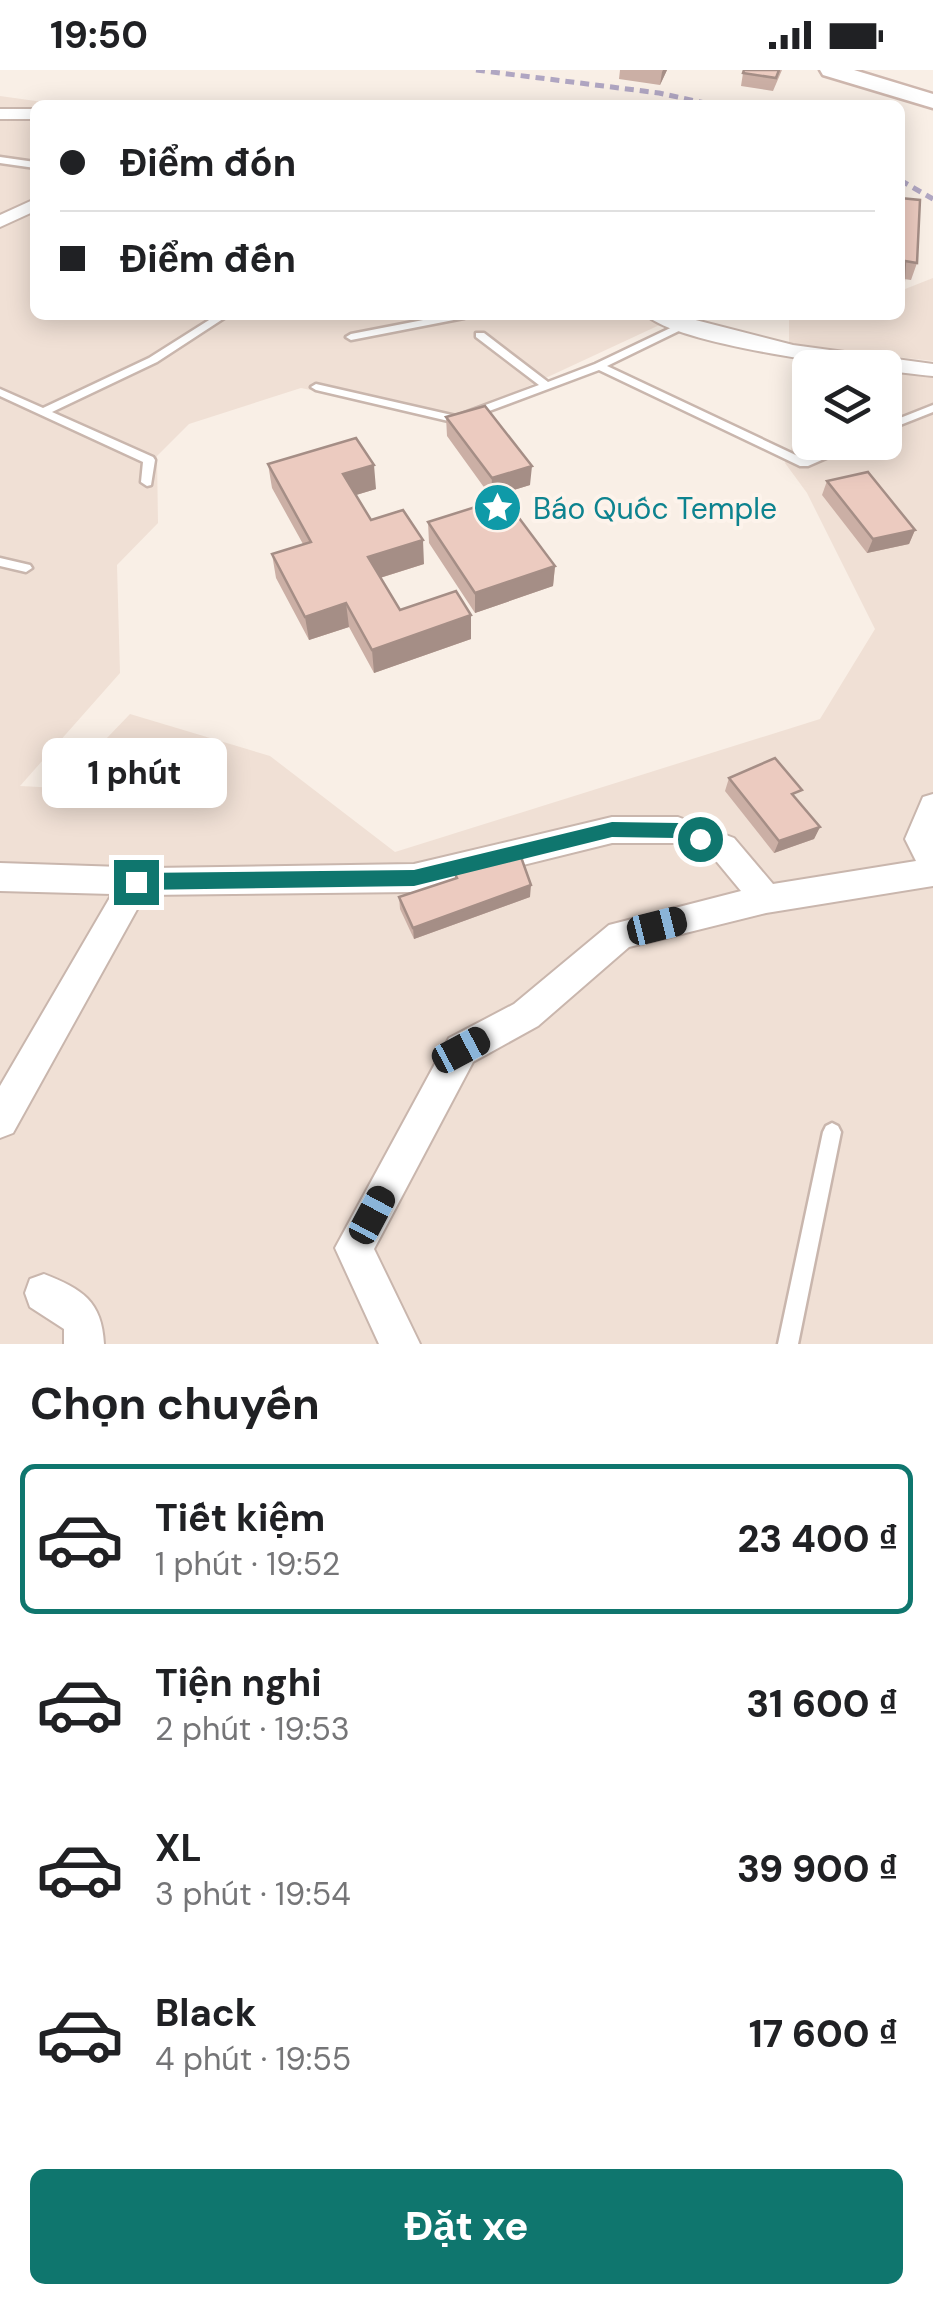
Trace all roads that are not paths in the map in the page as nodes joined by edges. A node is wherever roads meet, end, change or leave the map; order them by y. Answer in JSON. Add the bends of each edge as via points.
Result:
{"nodes":[{"id":1,"x":831,"y":70,"type":"edge"},
{"id":2,"x":933,"y":102,"type":"edge"},
{"id":3,"x":0,"y":114,"type":"edge"},
{"id":4,"x":30,"y":114,"type":"edge"},
{"id":5,"x":0,"y":160,"type":"edge"},
{"id":6,"x":30,"y":164,"type":"edge"},
{"id":7,"x":30,"y":207,"type":"edge"},
{"id":8,"x":0,"y":222,"type":"edge"},
{"id":9,"x":216,"y":320,"type":"edge"},
{"id":10,"x":439,"y":320,"type":"edge"},
{"id":11,"x":670,"y":320,"type":"edge"},
{"id":12,"x":683,"y":325,"type":"junction"},
{"id":13,"x":480,"y":335,"type":"dead end"},
{"id":14,"x":350,"y":338,"type":"dead end"},
{"id":15,"x":600,"y":366,"type":"junction"},
{"id":16,"x":933,"y":370,"type":"edge"},
{"id":17,"x":316,"y":386,"type":"dead end"},
{"id":18,"x":548,"y":387,"type":"junction"},
{"id":19,"x":0,"y":392,"type":"edge"},
{"id":20,"x":933,"y":408,"type":"edge"},
{"id":21,"x":43,"y":412,"type":"junction"},
{"id":22,"x":902,"y":421,"type":"edge"},
{"id":23,"x":792,"y":457,"type":"edge"},
{"id":24,"x":146,"y":482,"type":"dead end"},
{"id":25,"x":0,"y":562,"type":"edge"},
{"id":26,"x":26,"y":568,"type":"dead end"},
{"id":27,"x":933,"y":806,"type":"edge"},
{"id":28,"x":933,"y":862,"type":"edge"},
{"id":29,"x":933,"y":872,"type":"edge"},
{"id":30,"x":0,"y":877,"type":"edge"},
{"id":31,"x":136,"y":882,"type":"junction"},
{"id":32,"x":766,"y":899,"type":"junction"},
{"id":33,"x":0,"y":1120,"type":"edge"},
{"id":34,"x":832,"y":1132,"type":"dead end"},
{"id":35,"x":44,"y":1293,"type":"dead end"},
{"id":36,"x":84,"y":1344,"type":"edge"},
{"id":37,"x":400,"y":1344,"type":"edge"},
{"id":38,"x":788,"y":1344,"type":"edge"}],
"edges":[{"from":1,"to":2,"type":"street"},
{"from":3,"to":4,"type":"street"},
{"from":5,"to":6,"type":"lane"},
{"from":7,"to":8,"type":"street"},
{"from":9,"to":21,"type":"lane","via":[[153,360]]},
{"from":10,"to":14,"type":"lane"},
{"from":11,"to":12,"type":"street"},
{"from":12,"to":15,"type":"lane"},
{"from":12,"to":16,"type":"street","via":[[829,359]]},
{"from":13,"to":18,"type":"lane"},
{"from":15,"to":18,"type":"lane"},
{"from":15,"to":23,"type":"lane"},
{"from":17,"to":18,"type":"lane","via":[[458,420]]},
{"from":19,"to":21,"type":"lane"},
{"from":20,"to":22,"type":"lane"},
{"from":21,"to":24,"type":"lane","via":[[148,460]]},
{"from":25,"to":26,"type":"lane"},
{"from":27,"to":28,"type":"street","via":[[920,840]]},
{"from":29,"to":32,"type":"street"},
{"from":30,"to":31,"type":"street"},
{"from":31,"to":32,"type":"street","via":[[414,878],[612,830],[678,830],[723,847]]},
{"from":31,"to":33,"type":"street"},
{"from":32,"to":37,"type":"street","via":[[620,935],[526,1015],[461,1050],[354,1248]]},
{"from":34,"to":38,"type":"lane"},
{"from":35,"to":36,"type":"street","via":[[84,1320]]}]}
